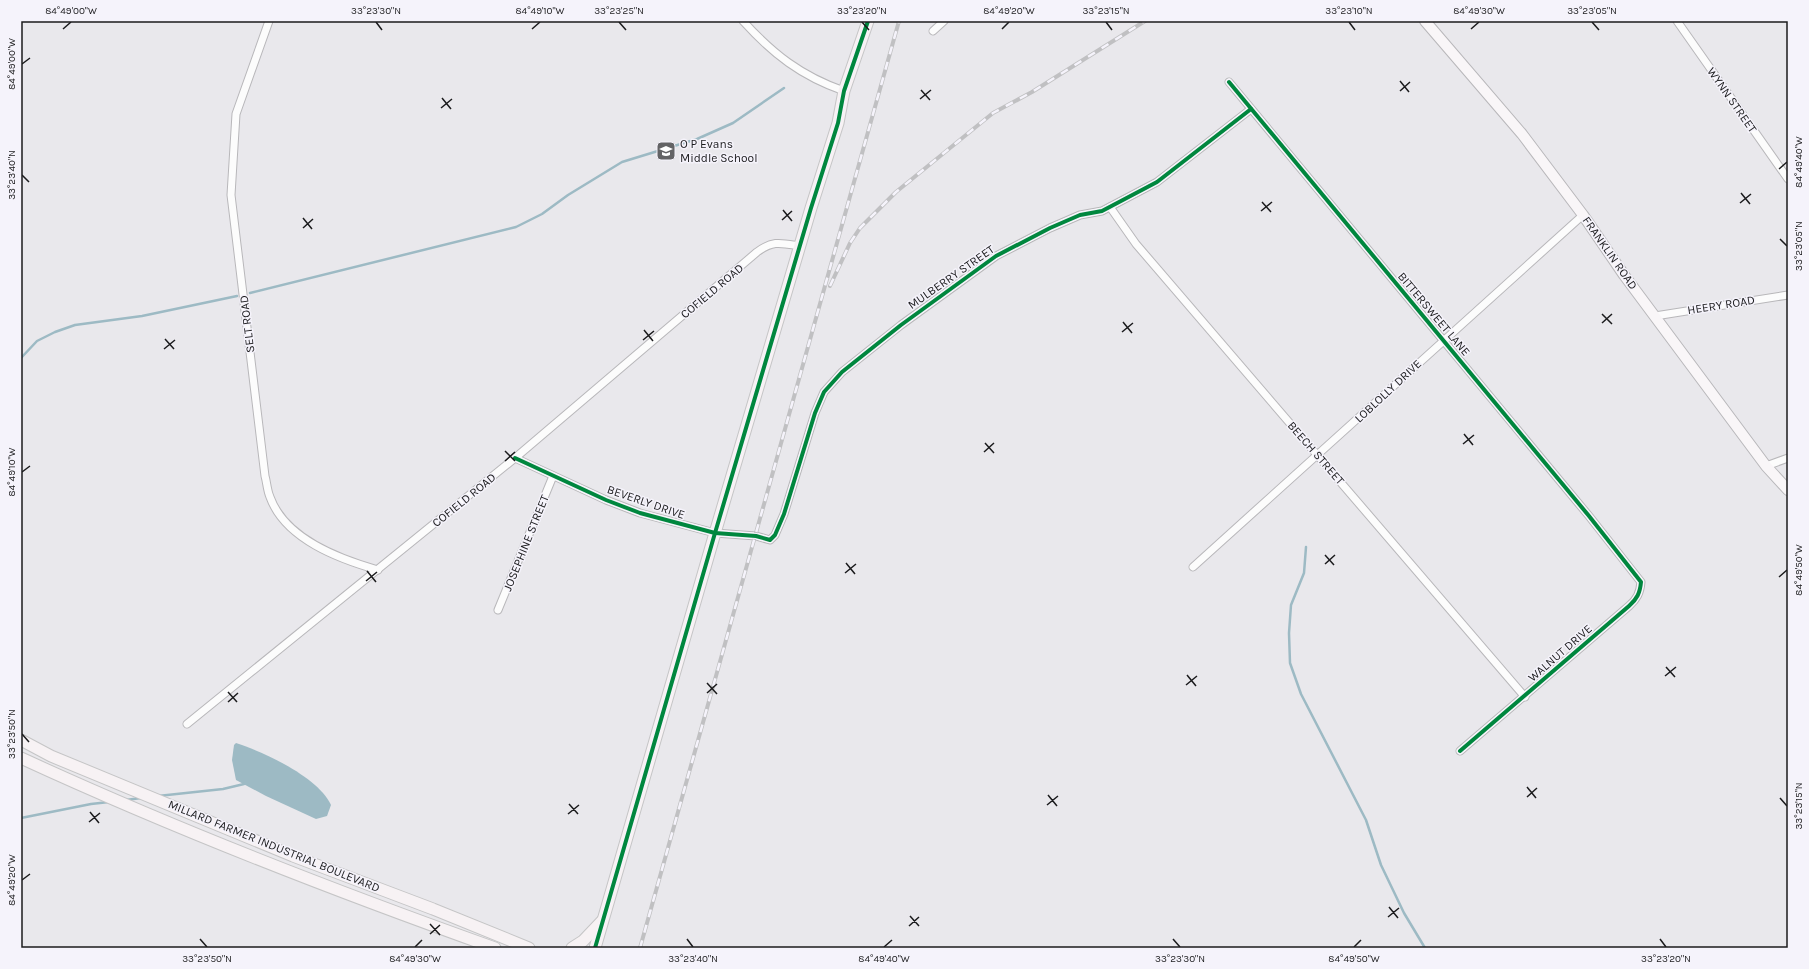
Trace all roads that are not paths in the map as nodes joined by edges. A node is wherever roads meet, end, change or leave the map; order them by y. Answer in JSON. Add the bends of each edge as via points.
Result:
{"nodes":[{"id":1,"x":269,"y":21,"type":"edge"},
{"id":2,"x":743,"y":21,"type":"edge"},
{"id":3,"x":868,"y":21,"type":"edge"},
{"id":4,"x":944,"y":21,"type":"edge"},
{"id":5,"x":1425,"y":21,"type":"edge"},
{"id":6,"x":1677,"y":21,"type":"edge"},
{"id":7,"x":933,"y":31,"type":"dead end"},
{"id":8,"x":1229,"y":82,"type":"dead end"},
{"id":9,"x":844,"y":91,"type":"junction"},
{"id":10,"x":1251,"y":109,"type":"junction"},
{"id":11,"x":1788,"y":179,"type":"edge"},
{"id":12,"x":1110,"y":207,"type":"junction"},
{"id":13,"x":1583,"y":215,"type":"junction"},
{"id":14,"x":800,"y":246,"type":"junction"},
{"id":15,"x":1788,"y":295,"type":"edge"},
{"id":16,"x":1655,"y":316,"type":"junction"},
{"id":17,"x":1443,"y":340,"type":"junction"},
{"id":18,"x":1318,"y":456,"type":"junction"},
{"id":19,"x":515,"y":458,"type":"junction"},
{"id":20,"x":1788,"y":458,"type":"edge"},
{"id":21,"x":1766,"y":466,"type":"junction"},
{"id":22,"x":553,"y":476,"type":"junction"},
{"id":23,"x":1788,"y":490,"type":"edge"},
{"id":24,"x":715,"y":533,"type":"junction"},
{"id":25,"x":775,"y":535,"type":"joint"},
{"id":26,"x":1624,"y":559,"type":"joint"},
{"id":27,"x":1193,"y":567,"type":"dead end"},
{"id":28,"x":378,"y":570,"type":"junction"},
{"id":29,"x":498,"y":610,"type":"dead end"},
{"id":30,"x":1524,"y":697,"type":"junction"},
{"id":31,"x":187,"y":724,"type":"dead end"},
{"id":32,"x":21,"y":740,"type":"edge"},
{"id":33,"x":1460,"y":751,"type":"dead end"},
{"id":34,"x":21,"y":758,"type":"edge"},
{"id":35,"x":604,"y":919,"type":"junction"},
{"id":36,"x":495,"y":948,"type":"edge"},
{"id":37,"x":529,"y":948,"type":"edge"},
{"id":38,"x":572,"y":948,"type":"edge"},
{"id":39,"x":595,"y":948,"type":"edge"}],
"edges":[{"from":1,"to":28,"type":"street","name":"SELT ROAD","via":[[236,114],[232,195],[265,476],[270,498],[282,518],[303,539],[330,553]]},
{"from":2,"to":9,"type":"street","via":[[772,51],[792,66],[820,83]]},
{"from":3,"to":9,"type":"main road"},
{"from":4,"to":7,"type":"street"},
{"from":5,"to":13,"type":"main road","name":"FRANKLIN ROAD","via":[[1522,134]]},
{"from":6,"to":11,"type":"street","name":"WYNN STREET"},
{"from":8,"to":10,"type":"street","name":"BITTERSWEET LANE"},
{"from":9,"to":14,"type":"main road","via":[[838,123]]},
{"from":10,"to":12,"type":"street","name":"MULBERRY STREET","via":[[1174,171]]},
{"from":10,"to":17,"type":"street","name":"BITTERSWEET LANE"},
{"from":12,"to":18,"type":"street","name":"BEECH STREET","via":[[1136,244]]},
{"from":12,"to":25,"type":"street","name":"MULBERRY STREET","via":[[1080,215],[996,256],[901,324],[842,372],[824,392],[814,413],[784,514]]},
{"from":13,"to":16,"type":"main road","name":"FRANKLIN ROAD"},
{"from":13,"to":17,"type":"street","name":"LOBLOLLY DRIVE"},
{"from":14,"to":19,"type":"street","name":"COFIELD ROAD","via":[[779,242],[760,250]]},
{"from":14,"to":24,"type":"main road"},
{"from":15,"to":16,"type":"street","name":"HEERY ROAD"},
{"from":16,"to":21,"type":"main road","name":"FRANKLIN ROAD"},
{"from":17,"to":18,"type":"street","name":"LOBLOLLY DRIVE"},
{"from":17,"to":26,"type":"street","name":"BITTERSWEET LANE"},
{"from":18,"to":27,"type":"street","name":"LOBLOLLY DRIVE"},
{"from":18,"to":30,"type":"street","name":"BEECH STREET"},
{"from":19,"to":22,"type":"street","name":"BEVERLY DRIVE"},
{"from":19,"to":28,"type":"street","name":"COFIELD ROAD"},
{"from":20,"to":21,"type":"street"},
{"from":21,"to":23,"type":"main road","name":"FRANKLIN ROAD"},
{"from":22,"to":24,"type":"street","name":"BEVERLY DRIVE","via":[[640,513]]},
{"from":22,"to":29,"type":"street","name":"JOSEPHINE STREET"},
{"from":24,"to":25,"type":"street","name":"BEVERLY DRIVE","via":[[756,536],[770,540]]},
{"from":24,"to":35,"type":"main road"},
{"from":26,"to":30,"type":"street","name":"WALNUT DRIVE","via":[[1641,582],[1637,599]]},
{"from":28,"to":31,"type":"street","name":"COFIELD ROAD"},
{"from":30,"to":33,"type":"street","name":"WALNUT DRIVE"},
{"from":32,"to":37,"type":"main road","name":"MILLARD FARMER INDUSTRIAL BOULEVARD","via":[[58,759],[293,856]]},
{"from":34,"to":36,"type":"main road","name":"MILLARD FARMER INDUSTRIAL BOULEVARD","via":[[271,864]]},
{"from":35,"to":38,"type":"main road","via":[[583,941]]},
{"from":35,"to":39,"type":"main road"}]}
